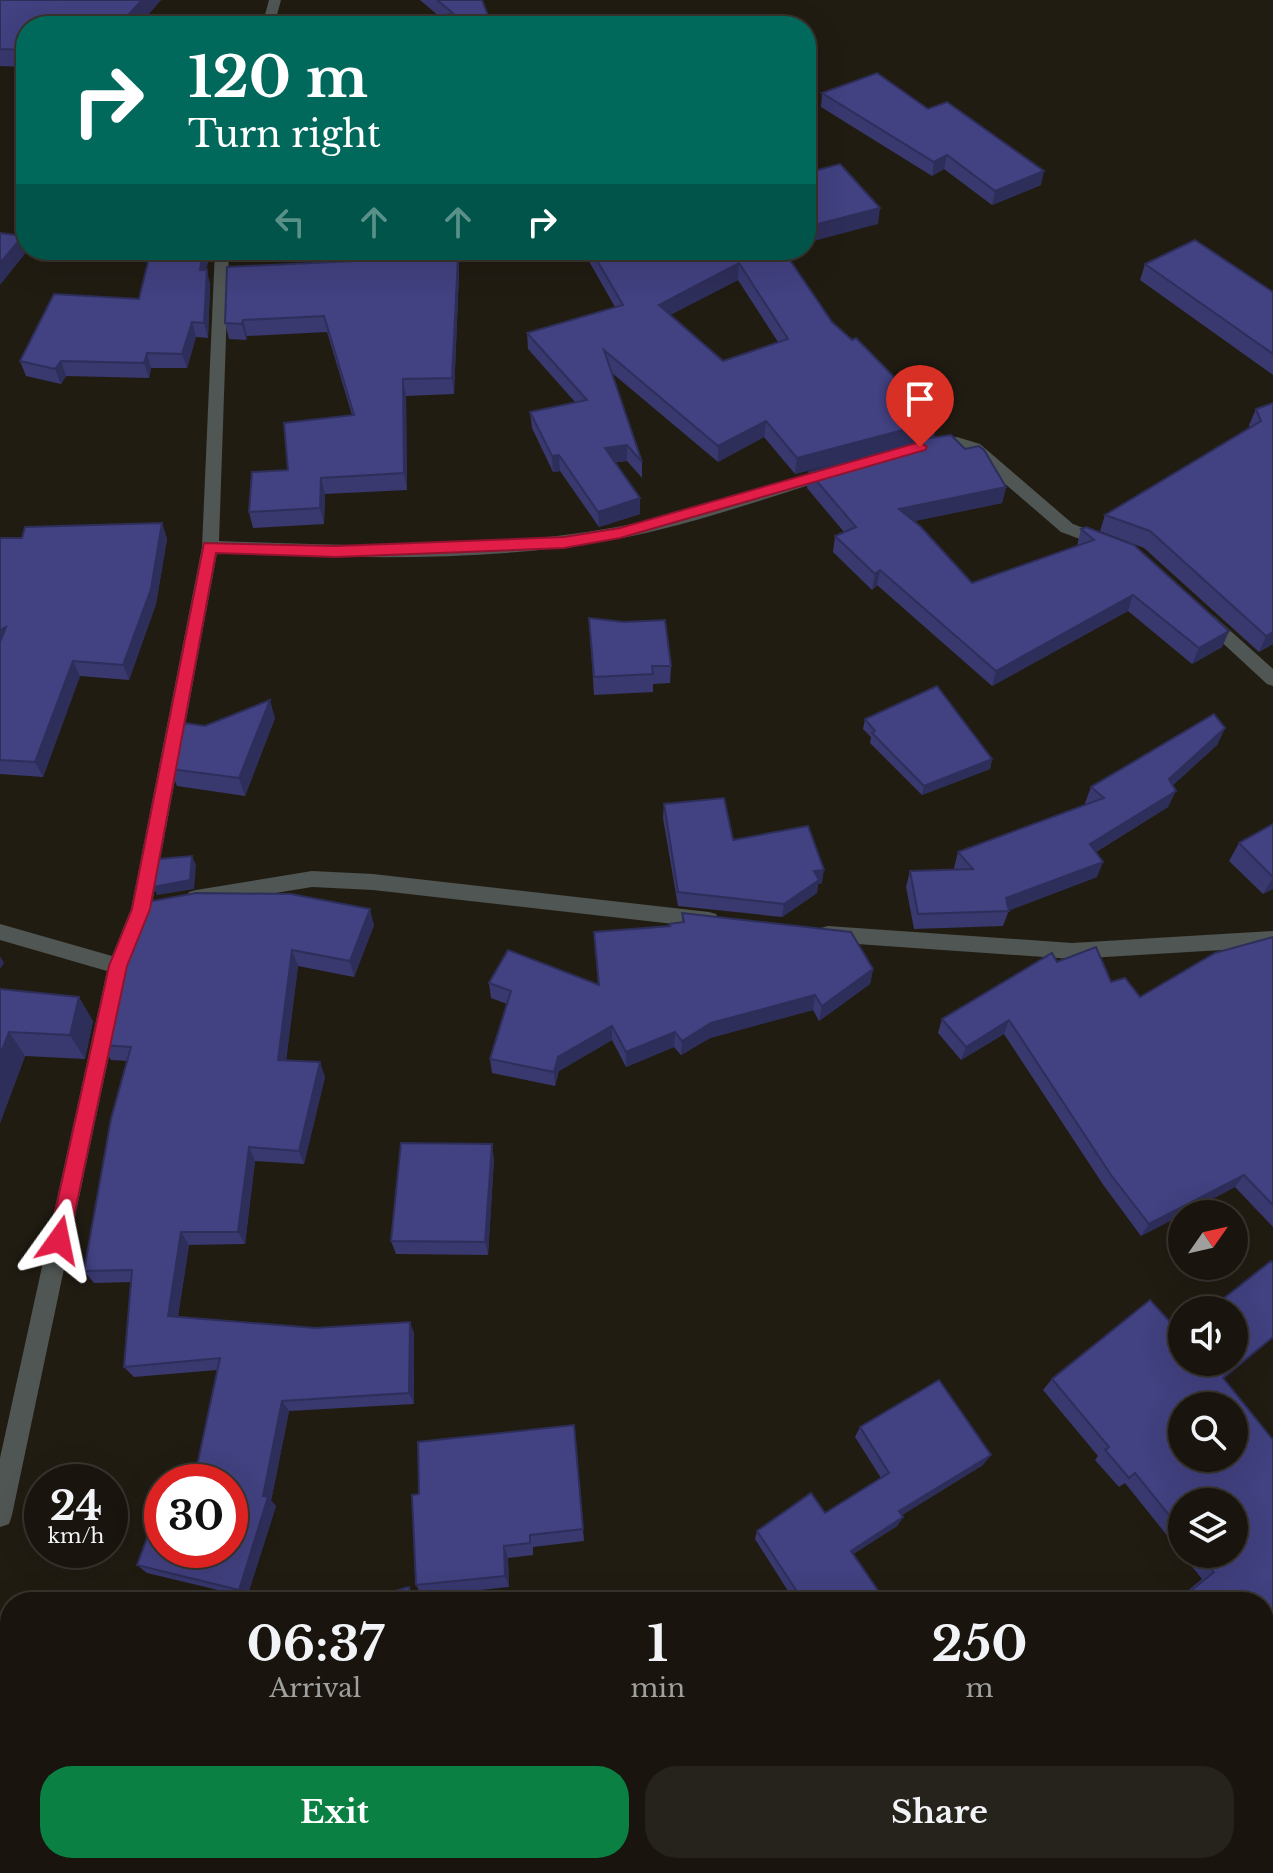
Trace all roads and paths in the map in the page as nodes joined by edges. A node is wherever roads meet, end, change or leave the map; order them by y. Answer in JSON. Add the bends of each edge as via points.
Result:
{"nodes":[{"id":1,"x":222,"y":260,"type":"edge"},
{"id":2,"x":920,"y":447,"type":"edge"},
{"id":3,"x":845,"y":468,"type":"edge"},
{"id":4,"x":210,"y":547,"type":"junction"},
{"id":5,"x":1123,"y":549,"type":"edge"},
{"id":6,"x":1192,"y":605,"type":"edge"},
{"id":7,"x":1273,"y":679,"type":"edge"},
{"id":8,"x":156,"y":906,"type":"junction"},
{"id":9,"x":728,"y":922,"type":"edge"},
{"id":10,"x":804,"y":931,"type":"edge"},
{"id":11,"x":0,"y":932,"type":"edge"},
{"id":12,"x":1273,"y":939,"type":"edge"},
{"id":13,"x":118,"y":966,"type":"junction"},
{"id":14,"x":0,"y":1515,"type":"edge"}],
"edges":[{"from":1,"to":4,"type":"street"},
{"from":2,"to":5,"type":"street","via":[[957,442],[974,448],[1067,528]]},
{"from":3,"to":4,"type":"street","via":[[620,533],[564,542],[336,552]]},
{"from":4,"to":8,"type":"street"},
{"from":6,"to":7,"type":"street"},
{"from":8,"to":9,"type":"street","via":[[312,879]]},
{"from":8,"to":13,"type":"street"},
{"from":10,"to":12,"type":"street","via":[[1072,951]]},
{"from":11,"to":13,"type":"street"},
{"from":13,"to":14,"type":"street"}]}
